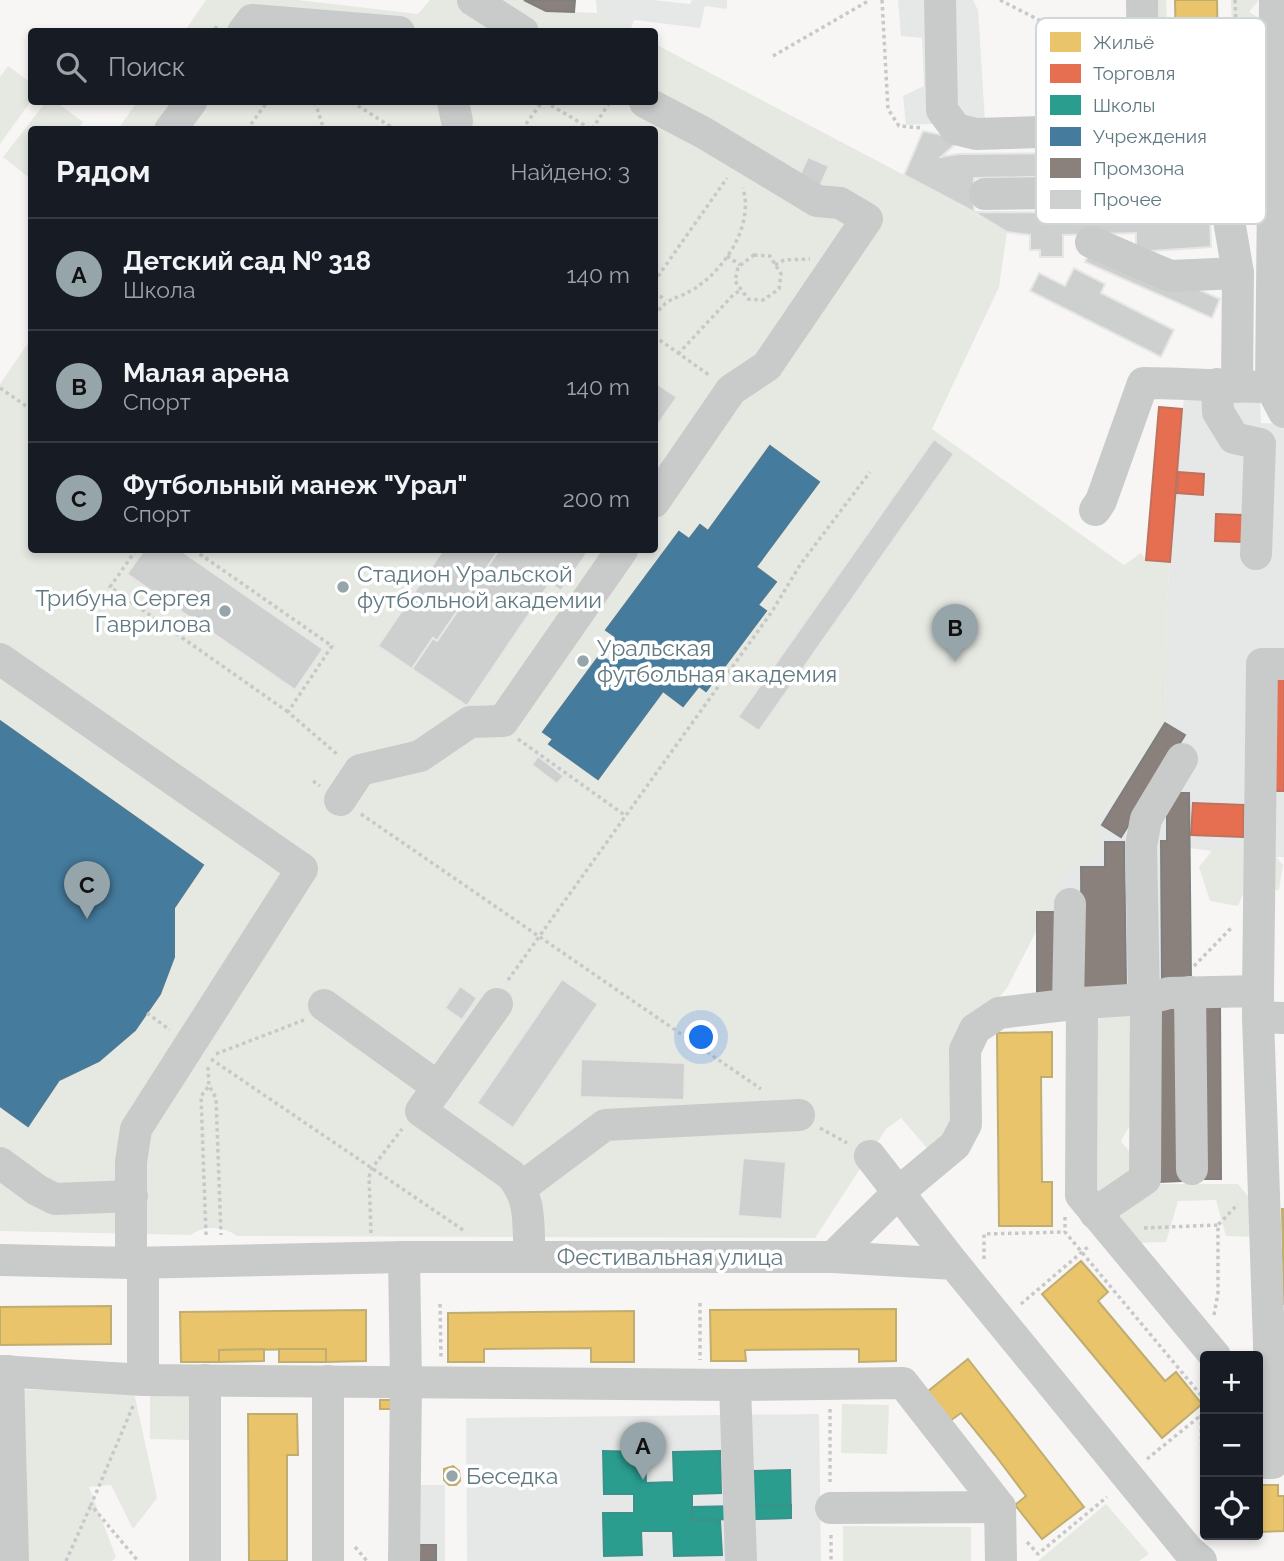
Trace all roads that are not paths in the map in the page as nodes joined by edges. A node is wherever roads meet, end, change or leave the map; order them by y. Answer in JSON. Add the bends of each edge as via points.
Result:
{"nodes":[{"id":1,"x":473,"y":0,"type":"edge"},
{"id":2,"x":940,"y":0,"type":"edge"},
{"id":3,"x":1142,"y":0,"type":"edge"},
{"id":4,"x":1275,"y":0,"type":"edge"},
{"id":5,"x":1142,"y":18,"type":"edge"},
{"id":6,"x":246,"y":28,"type":"edge"},
{"id":7,"x":350,"y":28,"type":"edge"},
{"id":8,"x":517,"y":28,"type":"edge"},
{"id":9,"x":189,"y":105,"type":"edge"},
{"id":10,"x":651,"y":105,"type":"edge"},
{"id":11,"x":173,"y":126,"type":"edge"},
{"id":12,"x":1266,"y":130,"type":"edge"},
{"id":13,"x":1274,"y":130,"type":"junction"},
{"id":14,"x":1036,"y":132,"type":"edge"},
{"id":15,"x":1036,"y":193,"type":"edge"},
{"id":16,"x":985,"y":194,"type":"dead end"},
{"id":17,"x":1230,"y":224,"type":"edge"},
{"id":18,"x":1091,"y":242,"type":"dead end"},
{"id":19,"x":1238,"y":274,"type":"junction"},
{"id":20,"x":1227,"y":386,"type":"junction"},
{"id":21,"x":1278,"y":400,"type":"edge"},
{"id":22,"x":658,"y":496,"type":"edge"},
{"id":23,"x":1095,"y":510,"type":"dead end"},
{"id":24,"x":620,"y":553,"type":"edge"},
{"id":25,"x":1255,"y":554,"type":"dead end"},
{"id":26,"x":0,"y":659,"type":"edge"},
{"id":27,"x":1284,"y":664,"type":"edge"},
{"id":28,"x":1182,"y":760,"type":"dead end"},
{"id":29,"x":340,"y":800,"type":"dead end"},
{"id":30,"x":1070,"y":904,"type":"dead end"},
{"id":31,"x":1189,"y":992,"type":"junction"},
{"id":32,"x":502,"y":993,"type":"road end"},
{"id":33,"x":1145,"y":999,"type":"junction"},
{"id":34,"x":1075,"y":1004,"type":"junction"},
{"id":35,"x":1267,"y":1009,"type":"edge"},
{"id":36,"x":319,"y":1011,"type":"road end"},
{"id":37,"x":438,"y":1087,"type":"junction"},
{"id":38,"x":799,"y":1115,"type":"road end"},
{"id":39,"x":870,"y":1156,"type":"road end"},
{"id":40,"x":0,"y":1163,"type":"edge"},
{"id":41,"x":1192,"y":1169,"type":"dead end"},
{"id":42,"x":522,"y":1188,"type":"junction"},
{"id":43,"x":900,"y":1191,"type":"junction"},
{"id":44,"x":131,"y":1196,"type":"junction"},
{"id":45,"x":1101,"y":1221,"type":"junction"},
{"id":46,"x":404,"y":1257,"type":"junction"},
{"id":47,"x":530,"y":1257,"type":"junction"},
{"id":48,"x":833,"y":1257,"type":"junction"},
{"id":49,"x":0,"y":1260,"type":"edge"},
{"id":50,"x":137,"y":1263,"type":"junction"},
{"id":51,"x":954,"y":1264,"type":"junction"},
{"id":52,"x":1210,"y":1351,"type":"edge"},
{"id":53,"x":1270,"y":1366,"type":"edge"},
{"id":54,"x":4,"y":1371,"type":"edge"},
{"id":55,"x":144,"y":1380,"type":"junction"},
{"id":56,"x":205,"y":1380,"type":"junction"},
{"id":57,"x":328,"y":1381,"type":"junction"},
{"id":58,"x":406,"y":1382,"type":"junction"},
{"id":59,"x":736,"y":1385,"type":"junction"},
{"id":60,"x":1263,"y":1463,"type":"edge"},
{"id":61,"x":1000,"y":1507,"type":"junction"},
{"id":62,"x":831,"y":1508,"type":"road end"},
{"id":63,"x":1202,"y":1550,"type":"edge"},
{"id":64,"x":741,"y":1560,"type":"edge"},
{"id":65,"x":13,"y":1561,"type":"edge"},
{"id":66,"x":205,"y":1561,"type":"edge"},
{"id":67,"x":328,"y":1561,"type":"edge"},
{"id":68,"x":404,"y":1561,"type":"edge"},
{"id":69,"x":1001,"y":1561,"type":"edge"}],
"edges":[{"from":1,"to":8,"type":"street"},
{"from":2,"to":14,"type":"street","via":[[942,110],[956,129],[976,134]]},
{"from":3,"to":5,"type":"street"},
{"from":4,"to":13,"type":"street"},
{"from":6,"to":7,"type":"street","via":[[252,20]]},
{"from":9,"to":11,"type":"street"},
{"from":10,"to":22,"type":"street","via":[[817,201],[839,203],[867,219],[766,366],[731,390]]},
{"from":12,"to":13,"type":"street"},
{"from":13,"to":21,"type":"street"},
{"from":15,"to":16,"type":"street"},
{"from":17,"to":19,"type":"street"},
{"from":18,"to":19,"type":"street","via":[[1170,276]]},
{"from":19,"to":20,"type":"street"},
{"from":20,"to":21,"type":"street"},
{"from":20,"to":23,"type":"street","via":[[1143,383]]},
{"from":20,"to":25,"type":"street","via":[[1217,412],[1234,438],[1260,444]]},
{"from":24,"to":29,"type":"street","via":[[503,721],[470,722],[420,756],[349,763]]},
{"from":26,"to":44,"type":"street","via":[[302,869],[136,1129]]},
{"from":27,"to":35,"type":"street","via":[[1262,664]]},
{"from":28,"to":33,"type":"street","via":[[1146,819],[1141,846]]},
{"from":30,"to":34,"type":"street"},
{"from":31,"to":33,"type":"street"},
{"from":31,"to":35,"type":"street"},
{"from":31,"to":41,"type":"street"},
{"from":32,"to":37,"type":"street"},
{"from":33,"to":34,"type":"street"},
{"from":33,"to":45,"type":"street","via":[[1145,1179]]},
{"from":34,"to":43,"type":"street","via":[[999,1013],[975,1029],[965,1050],[967,1124],[955,1145]]},
{"from":34,"to":45,"type":"street","via":[[1082,1195]]},
{"from":35,"to":53,"type":"street","via":[[1264,1177]]},
{"from":36,"to":37,"type":"street"},
{"from":37,"to":42,"type":"street","via":[[421,1111],[511,1175]]},
{"from":38,"to":42,"type":"street","via":[[605,1125]]},
{"from":39,"to":43,"type":"street"},
{"from":40,"to":44,"type":"street","via":[[55,1199]]},
{"from":42,"to":47,"type":"street","via":[[528,1206]]},
{"from":43,"to":48,"type":"street"},
{"from":43,"to":51,"type":"street"},
{"from":44,"to":50,"type":"street"},
{"from":45,"to":52,"type":"street"},
{"from":46,"to":47,"type":"street","name":"Фестивальная улица"},
{"from":46,"to":50,"type":"street","name":"Фестивальная улица"},
{"from":46,"to":58,"type":"street"},
{"from":47,"to":48,"type":"street","name":"Фестивальная улица"},
{"from":48,"to":51,"type":"street","name":"Фестивальная улица"},
{"from":49,"to":50,"type":"street","name":"Фестивальная улица"},
{"from":50,"to":55,"type":"street"},
{"from":51,"to":63,"type":"street","via":[[1188,1550]]},
{"from":53,"to":60,"type":"street","via":[[1273,1463]]},
{"from":54,"to":55,"type":"street"},
{"from":54,"to":65,"type":"street"},
{"from":55,"to":56,"type":"street"},
{"from":56,"to":57,"type":"street"},
{"from":56,"to":66,"type":"street"},
{"from":57,"to":58,"type":"street"},
{"from":57,"to":67,"type":"street"},
{"from":58,"to":59,"type":"street"},
{"from":58,"to":68,"type":"street"},
{"from":59,"to":61,"type":"street","via":[[903,1383]]},
{"from":59,"to":64,"type":"street"},
{"from":61,"to":62,"type":"street"},
{"from":61,"to":69,"type":"street"}]}
